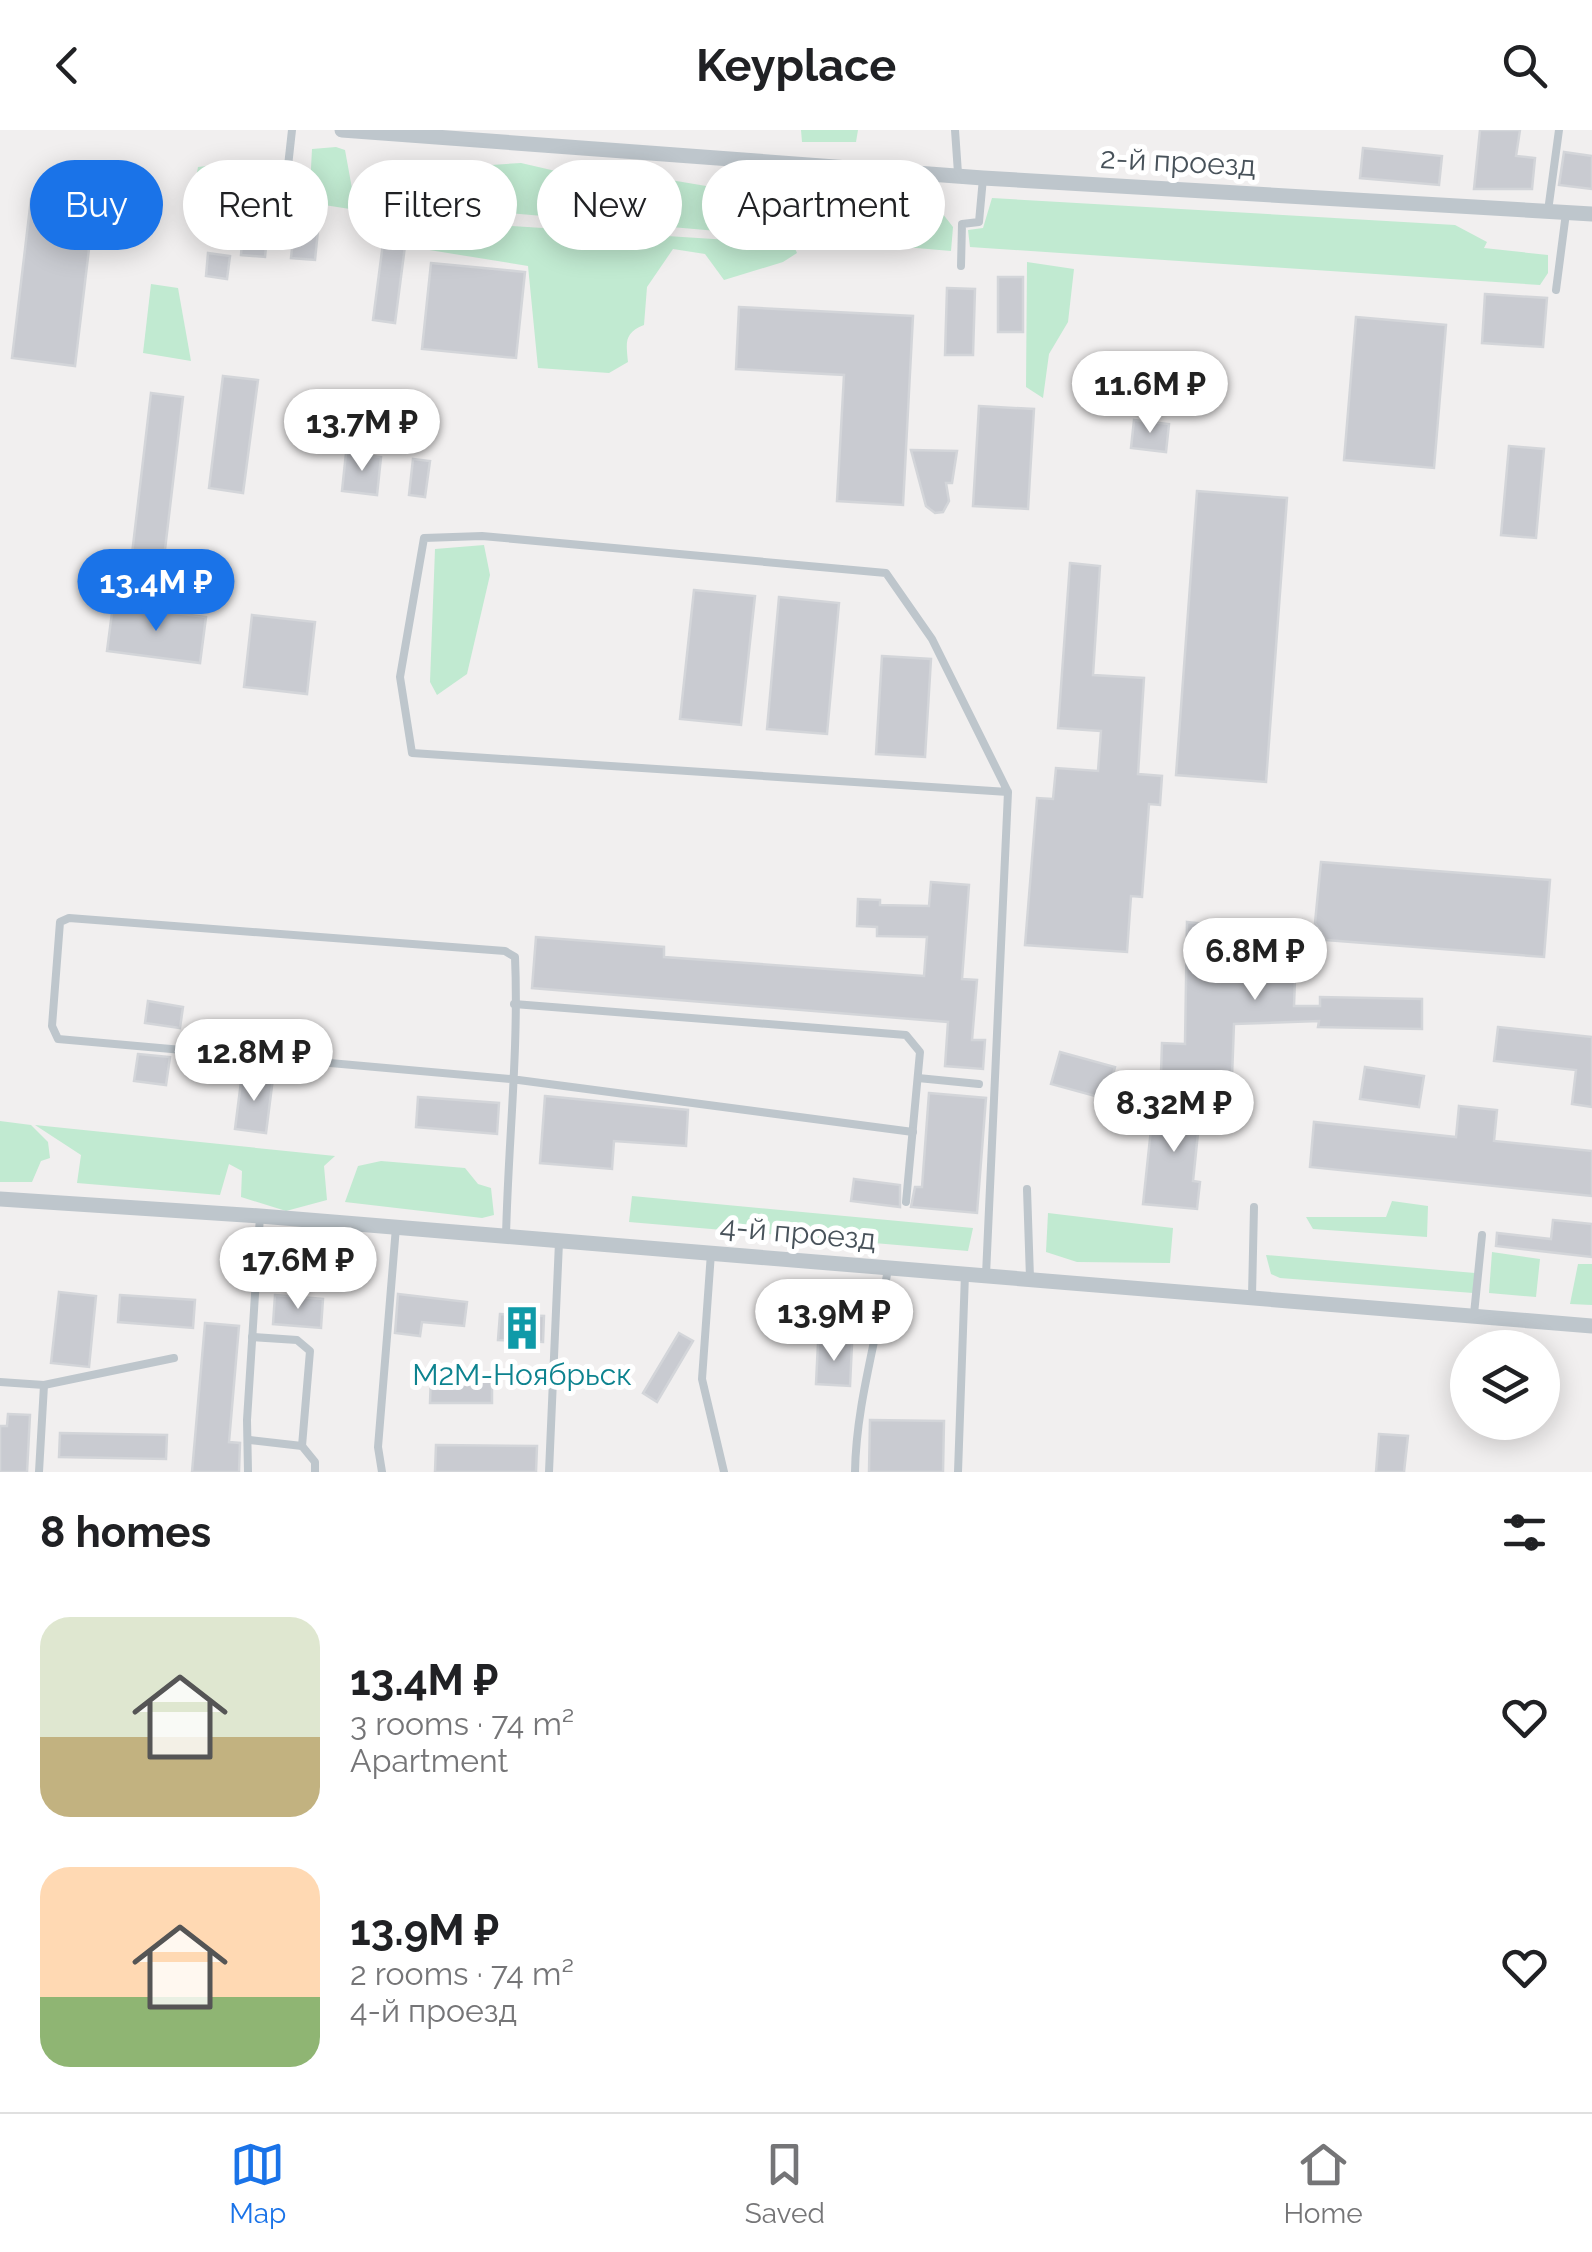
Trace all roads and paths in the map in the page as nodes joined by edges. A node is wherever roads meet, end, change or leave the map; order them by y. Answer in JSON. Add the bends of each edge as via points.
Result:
{"nodes":[{"id":1,"x":292,"y":130,"type":"edge"},
{"id":2,"x":342,"y":130,"type":"edge"},
{"id":3,"x":954,"y":130,"type":"edge"},
{"id":4,"x":1558,"y":130,"type":"edge"},
{"id":5,"x":289,"y":160,"type":"edge"},
{"id":6,"x":958,"y":173,"type":"junction"},
{"id":7,"x":983,"y":178,"type":"junction"},
{"id":8,"x":1548,"y":211,"type":"junction"},
{"id":9,"x":1566,"y":212,"type":"junction"},
{"id":10,"x":1592,"y":214,"type":"edge"},
{"id":11,"x":961,"y":266,"type":"dead end"},
{"id":12,"x":1556,"y":290,"type":"dead end"},
{"id":13,"x":1008,"y":792,"type":"junction"},
{"id":14,"x":514,"y":1004,"type":"junction"},
{"id":15,"x":918,"y":1078,"type":"junction"},
{"id":16,"x":512,"y":1079,"type":"junction"},
{"id":17,"x":979,"y":1084,"type":"dead end"},
{"id":18,"x":913,"y":1132,"type":"junction"},
{"id":19,"x":1026,"y":1189,"type":"dead end"},
{"id":20,"x":0,"y":1198,"type":"edge"},
{"id":21,"x":906,"y":1202,"type":"dead end"},
{"id":22,"x":1254,"y":1207,"type":"dead end"},
{"id":23,"x":260,"y":1216,"type":"junction"},
{"id":24,"x":396,"y":1227,"type":"junction"},
{"id":25,"x":506,"y":1236,"type":"junction"},
{"id":26,"x":1482,"y":1236,"type":"dead end"},
{"id":27,"x":560,"y":1241,"type":"junction"},
{"id":28,"x":711,"y":1253,"type":"junction"},
{"id":29,"x":888,"y":1268,"type":"junction"},
{"id":30,"x":966,"y":1274,"type":"junction"},
{"id":31,"x":986,"y":1275,"type":"junction"},
{"id":32,"x":1030,"y":1278,"type":"junction"},
{"id":33,"x":1252,"y":1296,"type":"junction"},
{"id":34,"x":1474,"y":1314,"type":"junction"},
{"id":35,"x":1592,"y":1326,"type":"edge"},
{"id":36,"x":252,"y":1337,"type":"junction"},
{"id":37,"x":174,"y":1358,"type":"dead end"},
{"id":38,"x":0,"y":1382,"type":"edge"},
{"id":39,"x":44,"y":1385,"type":"junction"},
{"id":40,"x":250,"y":1440,"type":"junction"},
{"id":41,"x":302,"y":1446,"type":"junction"},
{"id":42,"x":39,"y":1472,"type":"edge"},
{"id":43,"x":248,"y":1472,"type":"edge"},
{"id":44,"x":315,"y":1472,"type":"edge"},
{"id":45,"x":382,"y":1472,"type":"edge"},
{"id":46,"x":549,"y":1472,"type":"edge"},
{"id":47,"x":724,"y":1472,"type":"edge"},
{"id":48,"x":855,"y":1472,"type":"edge"},
{"id":49,"x":958,"y":1472,"type":"edge"}],
"edges":[{"from":1,"to":5,"type":"lane"},
{"from":2,"to":6,"type":"street","name":"2-й проезд"},
{"from":3,"to":6,"type":"lane"},
{"from":4,"to":8,"type":"lane"},
{"from":6,"to":7,"type":"street","name":"2-й проезд"},
{"from":7,"to":8,"type":"street","name":"2-й проезд"},
{"from":7,"to":11,"type":"lane","via":[[979,222],[962,224]]},
{"from":8,"to":9,"type":"street","name":"2-й проезд"},
{"from":9,"to":10,"type":"street","name":"2-й проезд"},
{"from":9,"to":12,"type":"lane"},
{"from":13,"to":13,"type":"lane","via":[[932,638],[886,573],[482,536],[424,538],[400,678],[412,753]]},
{"from":13,"to":31,"type":"lane"},
{"from":14,"to":15,"type":"lane","via":[[906,1035],[920,1052]]},
{"from":14,"to":16,"type":"lane"},
{"from":14,"to":16,"type":"lane","via":[[515,957],[506,951],[69,918],[56,929],[52,1026],[58,1039]]},
{"from":15,"to":17,"type":"lane"},
{"from":15,"to":18,"type":"lane"},
{"from":16,"to":18,"type":"lane"},
{"from":16,"to":25,"type":"lane"},
{"from":18,"to":21,"type":"lane"},
{"from":19,"to":32,"type":"lane"},
{"from":20,"to":23,"type":"street","name":"4-й проезд"},
{"from":22,"to":33,"type":"lane"},
{"from":23,"to":24,"type":"street","name":"4-й проезд"},
{"from":23,"to":36,"type":"lane"},
{"from":24,"to":25,"type":"street","name":"4-й проезд"},
{"from":24,"to":45,"type":"lane","via":[[378,1447]]},
{"from":25,"to":27,"type":"street","name":"4-й проезд"},
{"from":26,"to":34,"type":"lane"},
{"from":27,"to":28,"type":"street","name":"4-й проезд"},
{"from":27,"to":46,"type":"lane"},
{"from":28,"to":29,"type":"street","name":"4-й проезд"},
{"from":28,"to":47,"type":"lane","via":[[702,1379]]},
{"from":29,"to":30,"type":"street","name":"4-й проезд"},
{"from":29,"to":48,"type":"lane","via":[[857,1422]]},
{"from":30,"to":31,"type":"street","name":"4-й проезд"},
{"from":30,"to":49,"type":"lane"},
{"from":31,"to":32,"type":"street","name":"4-й проезд"},
{"from":32,"to":33,"type":"street","name":"4-й проезд"},
{"from":33,"to":34,"type":"street","name":"4-й проезд"},
{"from":34,"to":35,"type":"street","name":"4-й проезд"},
{"from":36,"to":40,"type":"lane"},
{"from":36,"to":41,"type":"lane","via":[[296,1340],[310,1350]]},
{"from":37,"to":39,"type":"lane"},
{"from":38,"to":39,"type":"lane"},
{"from":39,"to":42,"type":"lane"},
{"from":40,"to":41,"type":"lane"},
{"from":40,"to":43,"type":"lane"},
{"from":41,"to":44,"type":"lane"}]}
